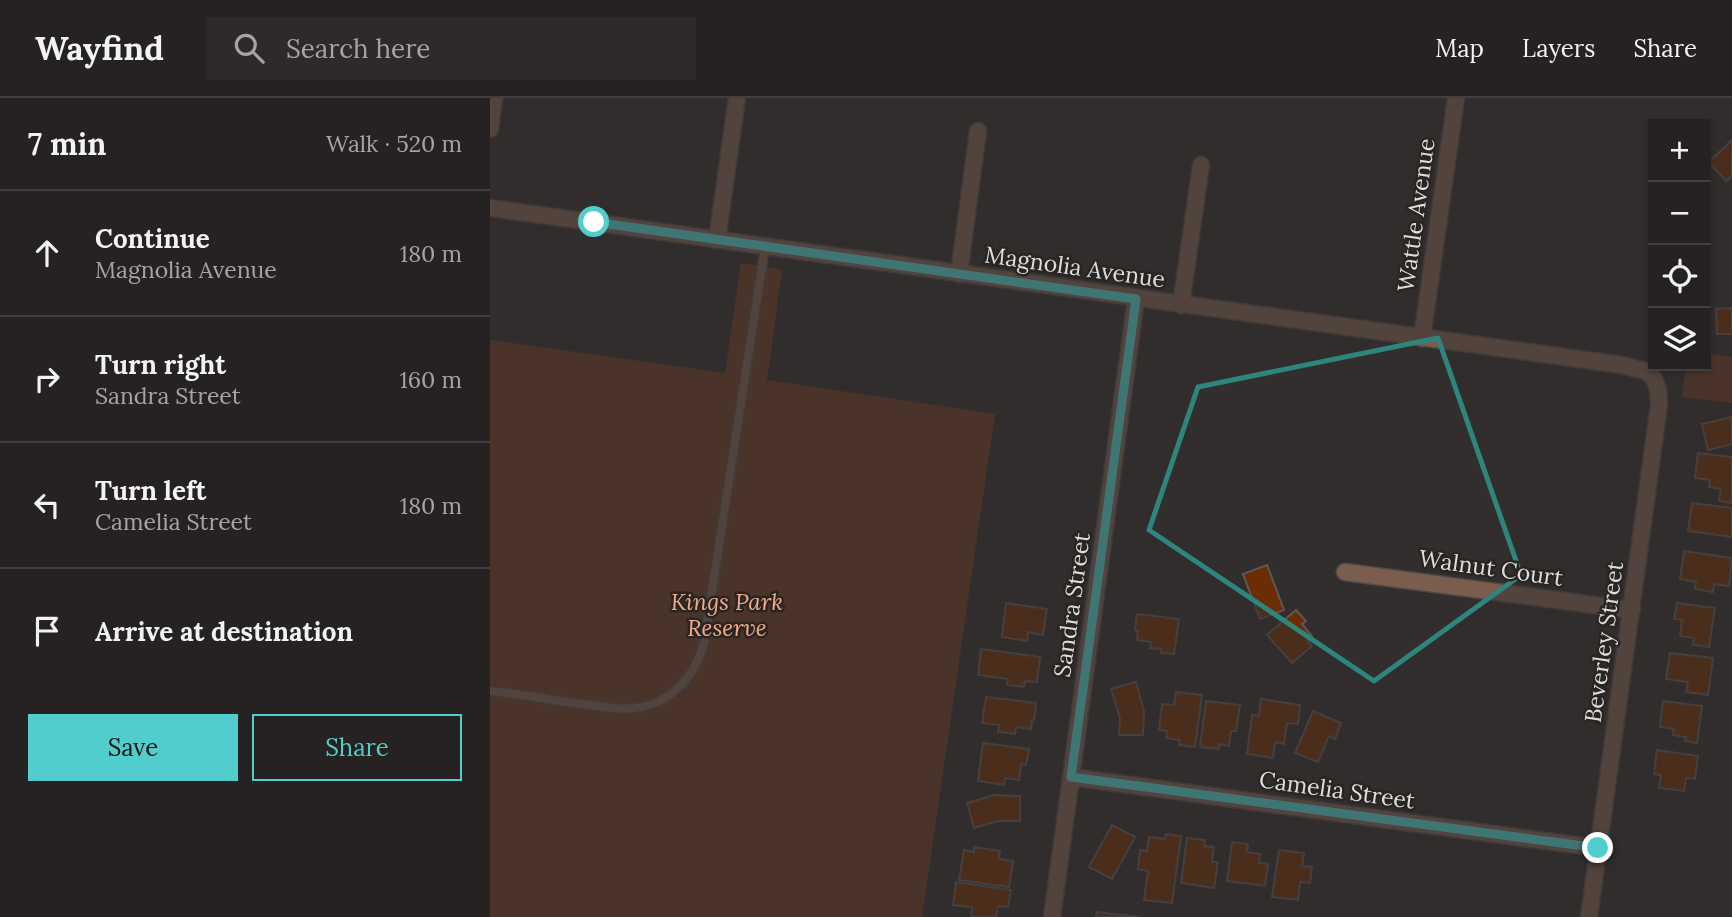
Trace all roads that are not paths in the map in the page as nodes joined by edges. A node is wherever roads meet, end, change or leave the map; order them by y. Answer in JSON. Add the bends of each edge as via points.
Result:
{"nodes":[{"id":1,"x":494,"y":98,"type":"edge"},
{"id":2,"x":737,"y":98,"type":"edge"},
{"id":3,"x":1456,"y":98,"type":"edge"},
{"id":4,"x":490,"y":129,"type":"edge"},
{"id":5,"x":978,"y":131,"type":"dead end"},
{"id":6,"x":1201,"y":165,"type":"dead end"},
{"id":7,"x":490,"y":208,"type":"edge"},
{"id":8,"x":717,"y":240,"type":"junction"},
{"id":9,"x":765,"y":247,"type":"junction"},
{"id":10,"x":958,"y":274,"type":"junction"},
{"id":11,"x":1136,"y":299,"type":"junction"},
{"id":12,"x":1181,"y":305,"type":"junction"},
{"id":13,"x":1422,"y":338,"type":"junction"},
{"id":14,"x":1648,"y":371,"type":"edge"},
{"id":15,"x":1654,"y":371,"type":"edge"},
{"id":16,"x":1345,"y":572,"type":"dead end"},
{"id":17,"x":1632,"y":610,"type":"junction"},
{"id":18,"x":490,"y":691,"type":"edge"},
{"id":19,"x":1071,"y":777,"type":"junction"},
{"id":20,"x":1598,"y":848,"type":"junction"},
{"id":21,"x":1052,"y":917,"type":"edge"},
{"id":22,"x":1589,"y":917,"type":"edge"}],
"edges":[{"from":1,"to":4,"type":"street"},
{"from":2,"to":8,"type":"street"},
{"from":3,"to":13,"type":"street","name":"Wattle Avenue"},
{"from":5,"to":10,"type":"street"},
{"from":6,"to":12,"type":"street"},
{"from":7,"to":8,"type":"street","name":"Magnolia Avenue"},
{"from":8,"to":9,"type":"street","name":"Magnolia Avenue"},
{"from":9,"to":10,"type":"street","name":"Magnolia Avenue"},
{"from":9,"to":18,"type":"lane","via":[[704,643],[694,670],[661,701],[634,708]]},
{"from":10,"to":11,"type":"street","name":"Magnolia Avenue"},
{"from":11,"to":12,"type":"street","name":"Magnolia Avenue"},
{"from":11,"to":19,"type":"street","name":"Sandra Street"},
{"from":12,"to":13,"type":"street","name":"Magnolia Avenue"},
{"from":13,"to":14,"type":"street","name":"Magnolia Avenue"},
{"from":15,"to":17,"type":"street","name":"Beverley Street","via":[[1659,405]]},
{"from":16,"to":17,"type":"street","name":"Walnut Court"},
{"from":17,"to":20,"type":"street","name":"Beverley Street"},
{"from":19,"to":20,"type":"street","name":"Camelia Street"},
{"from":19,"to":21,"type":"street","name":"Sandra Street"},
{"from":20,"to":22,"type":"street","name":"Beverley Street"}]}
